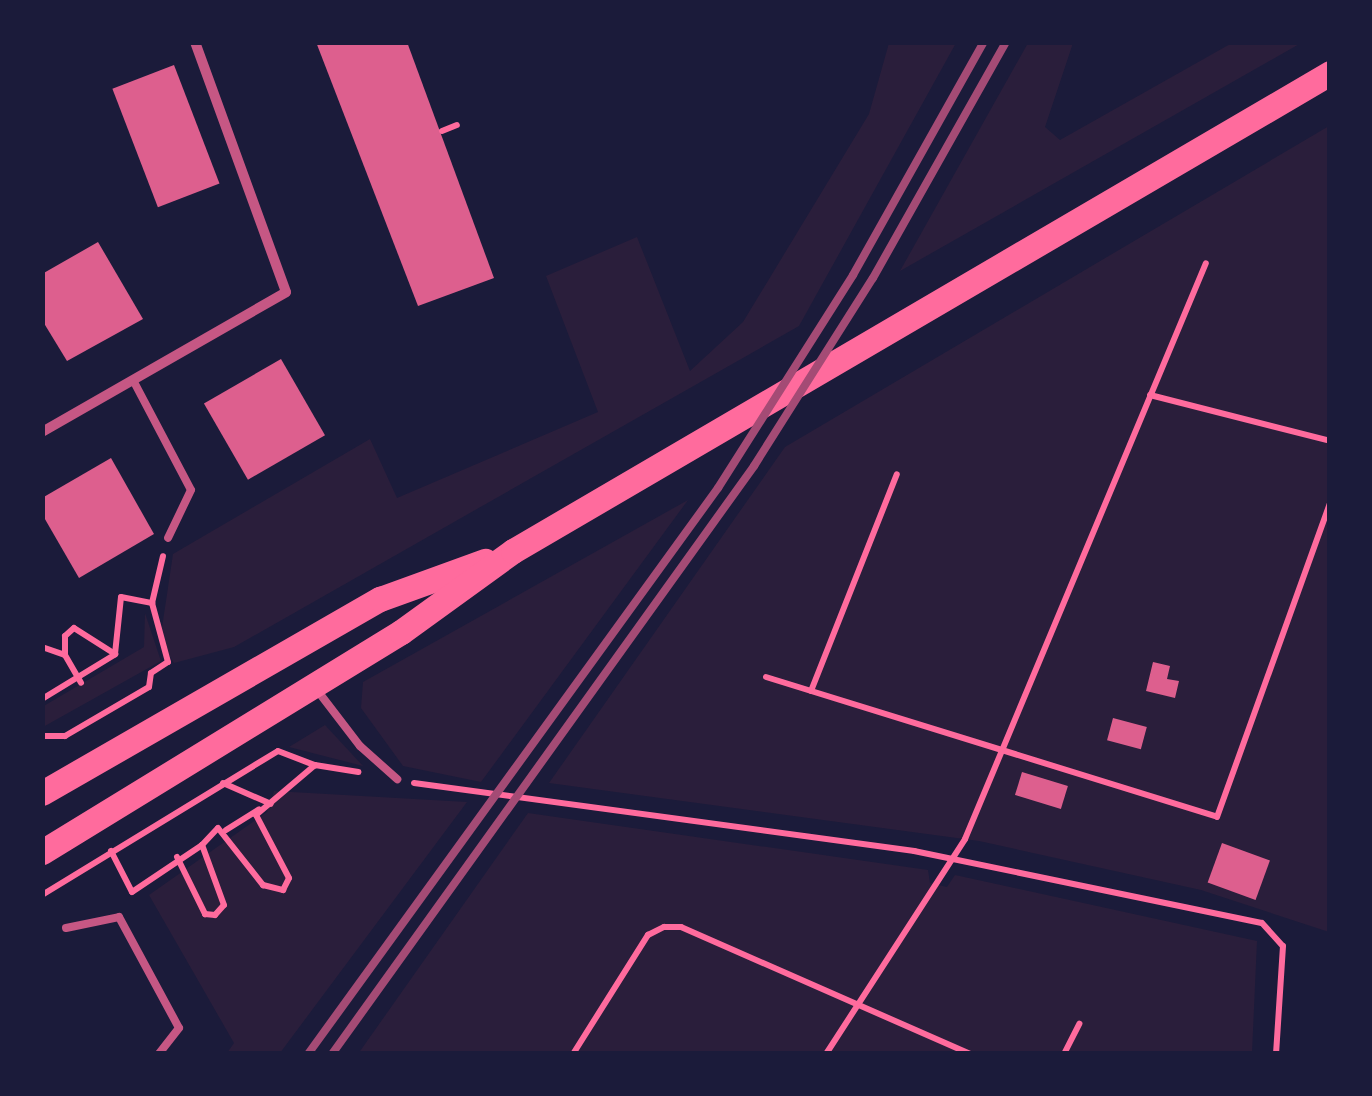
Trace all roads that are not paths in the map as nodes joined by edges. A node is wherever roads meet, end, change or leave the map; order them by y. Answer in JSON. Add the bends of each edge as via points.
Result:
{"nodes":[{"id":1,"x":196,"y":42,"type":"edge"},
{"id":2,"x":1330,"y":74,"type":"edge"},
{"id":3,"x":132,"y":380,"type":"junction"},
{"id":4,"x":42,"y":432,"type":"edge"},
{"id":5,"x":168,"y":538,"type":"road end"},
{"id":6,"x":513,"y":551,"type":"junction"},
{"id":7,"x":314,"y":687,"type":"junction"},
{"id":8,"x":397,"y":779,"type":"road end"},
{"id":9,"x":42,"y":794,"type":"edge"},
{"id":10,"x":42,"y":852,"type":"edge"},
{"id":11,"x":66,"y":928,"type":"dead end"},
{"id":12,"x":158,"y":1054,"type":"edge"}],
"edges":[{"from":1,"to":3,"type":"street","via":[[286,292]]},
{"from":2,"to":6,"type":"main road"},
{"from":3,"to":4,"type":"street"},
{"from":3,"to":5,"type":"lane","via":[[191,490]]},
{"from":6,"to":7,"type":"main road"},
{"from":6,"to":9,"type":"main road","via":[[380,599]]},
{"from":7,"to":8,"type":"lane","via":[[360,746]]},
{"from":7,"to":10,"type":"main road"},
{"from":11,"to":12,"type":"lane","via":[[118,918],[180,1028]]}]}
